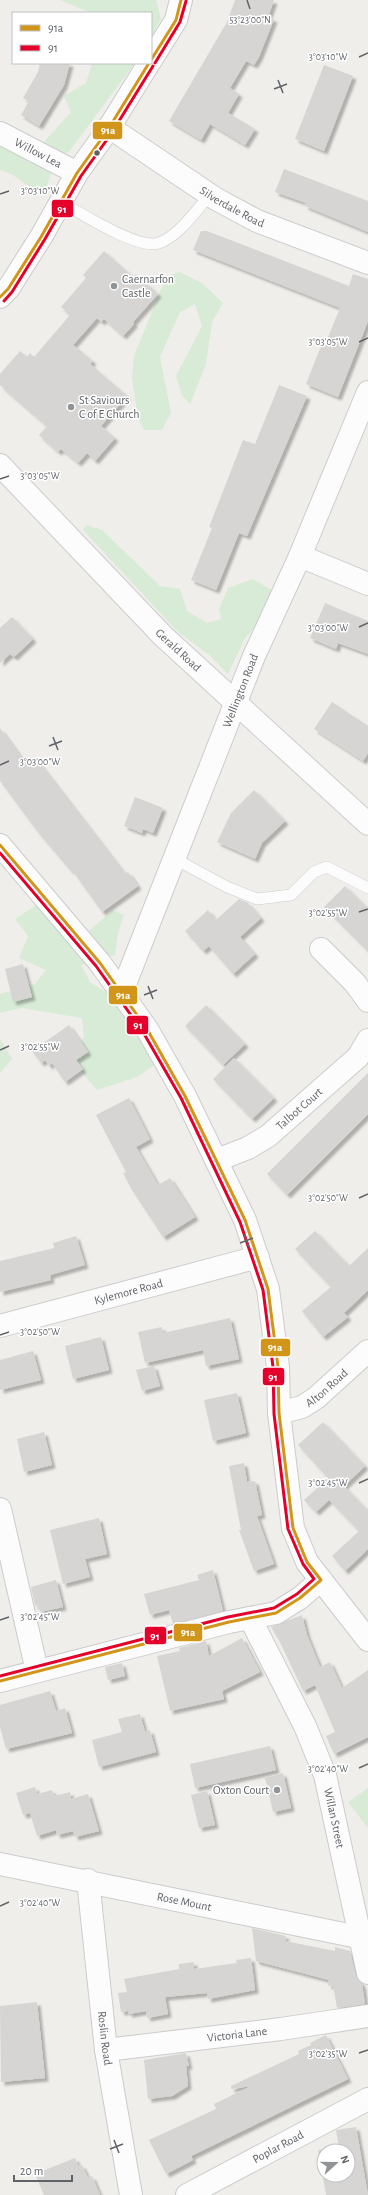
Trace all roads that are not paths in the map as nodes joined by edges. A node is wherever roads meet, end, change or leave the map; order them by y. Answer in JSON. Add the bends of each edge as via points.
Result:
{"nodes":[{"id":1,"x":181,"y":0,"type":"edge"},
{"id":2,"x":152,"y":58,"type":"edge"},
{"id":3,"x":148,"y":64,"type":"edge"},
{"id":4,"x":109,"y":128,"type":"junction"},
{"id":5,"x":0,"y":133,"type":"edge"},
{"id":6,"x":77,"y":173,"type":"junction"},
{"id":7,"x":210,"y":195,"type":"junction"},
{"id":8,"x":61,"y":202,"type":"junction"},
{"id":9,"x":368,"y":263,"type":"edge"},
{"id":10,"x":0,"y":297,"type":"edge"},
{"id":11,"x":368,"y":392,"type":"edge"},
{"id":12,"x":0,"y":465,"type":"edge"},
{"id":13,"x":300,"y":556,"type":"junction"},
{"id":14,"x":368,"y":584,"type":"edge"},
{"id":15,"x":236,"y":703,"type":"junction"},
{"id":16,"x":368,"y":824,"type":"edge"},
{"id":17,"x":0,"y":845,"type":"edge"},
{"id":18,"x":175,"y":859,"type":"junction"},
{"id":19,"x":368,"y":888,"type":"edge"},
{"id":20,"x":321,"y":949,"type":"dead end"},
{"id":21,"x":122,"y":994,"type":"junction"},
{"id":22,"x":368,"y":1001,"type":"edge"},
{"id":23,"x":368,"y":1040,"type":"edge"},
{"id":24,"x":217,"y":1160,"type":"junction"},
{"id":25,"x":258,"y":1257,"type":"junction"},
{"id":26,"x":0,"y":1326,"type":"edge"},
{"id":27,"x":368,"y":1351,"type":"edge"},
{"id":28,"x":279,"y":1413,"type":"junction"},
{"id":29,"x":0,"y":1509,"type":"edge"},
{"id":30,"x":321,"y":1580,"type":"junction"},
{"id":31,"x":250,"y":1618,"type":"junction"},
{"id":32,"x":368,"y":1640,"type":"edge"},
{"id":33,"x":37,"y":1671,"type":"junction"},
{"id":34,"x":0,"y":1681,"type":"edge"},
{"id":35,"x":0,"y":1864,"type":"edge"},
{"id":36,"x":88,"y":1880,"type":"junction"},
{"id":37,"x":364,"y":1938,"type":"edge"},
{"id":38,"x":368,"y":1973,"type":"edge"},
{"id":39,"x":368,"y":2016,"type":"edge"},
{"id":40,"x":106,"y":2050,"type":"junction"},
{"id":41,"x":368,"y":2099,"type":"edge"},
{"id":42,"x":131,"y":2195,"type":"edge"},
{"id":43,"x":187,"y":2195,"type":"edge"}],
"edges":[{"from":1,"to":2,"type":"street","via":[[176,20]]},
{"from":3,"to":4,"type":"street"},
{"from":4,"to":6,"type":"street"},
{"from":4,"to":7,"type":"street","name":"Silverdale Road"},
{"from":5,"to":6,"type":"street","name":"Willow Lea"},
{"from":6,"to":8,"type":"street"},
{"from":7,"to":8,"type":"lane","via":[[170,237],[158,243],[145,243],[97,224]]},
{"from":7,"to":9,"type":"street","name":"Silverdale Road","via":[[257,221]]},
{"from":8,"to":10,"type":"street","via":[[8,289]]},
{"from":11,"to":13,"type":"street","name":"Wellington Road"},
{"from":12,"to":15,"type":"street","name":"Gerald Road","via":[[163,636]]},
{"from":13,"to":14,"type":"street"},
{"from":13,"to":15,"type":"street","name":"Wellington Road","via":[[254,656]]},
{"from":15,"to":16,"type":"street","name":"Gerald Road"},
{"from":15,"to":18,"type":"street","name":"Wellington Road"},
{"from":17,"to":21,"type":"street","via":[[100,963]]},
{"from":18,"to":19,"type":"lane","via":[[227,887],[257,899],[291,895],[314,872],[327,867]]},
{"from":18,"to":21,"type":"street","name":"Wellington Road"},
{"from":20,"to":22,"type":"street","via":[[355,983]]},
{"from":21,"to":24,"type":"street","via":[[151,1036]]},
{"from":23,"to":24,"type":"street","name":"Talbot Court","via":[[358,1057],[268,1136],[248,1148]]},
{"from":24,"to":25,"type":"street","via":[[246,1220]]},
{"from":25,"to":26,"type":"street","name":"Kylemore Road"},
{"from":25,"to":28,"type":"street","via":[[268,1290],[278,1367]]},
{"from":27,"to":28,"type":"street","name":"Alton Road","via":[[302,1408]]},
{"from":28,"to":30,"type":"street","via":[[293,1528],[307,1562]]},
{"from":29,"to":33,"type":"street"},
{"from":30,"to":31,"type":"street","via":[[300,1598],[276,1613]]},
{"from":30,"to":32,"type":"street"},
{"from":31,"to":33,"type":"street"},
{"from":31,"to":37,"type":"street","name":"Willan Street","via":[[305,1726],[325,1775]]},
{"from":33,"to":34,"type":"street"},
{"from":35,"to":36,"type":"street","name":"Rose Mount"},
{"from":36,"to":37,"type":"street","name":"Rose Mount"},
{"from":36,"to":40,"type":"street","name":"Roslin Road"},
{"from":37,"to":38,"type":"street","name":"Willan Street"},
{"from":39,"to":40,"type":"street","name":"Victoria Lane","via":[[281,2030]]},
{"from":40,"to":42,"type":"street","name":"Roslin Road"},
{"from":41,"to":43,"type":"street","name":"Poplar Road"}]}
